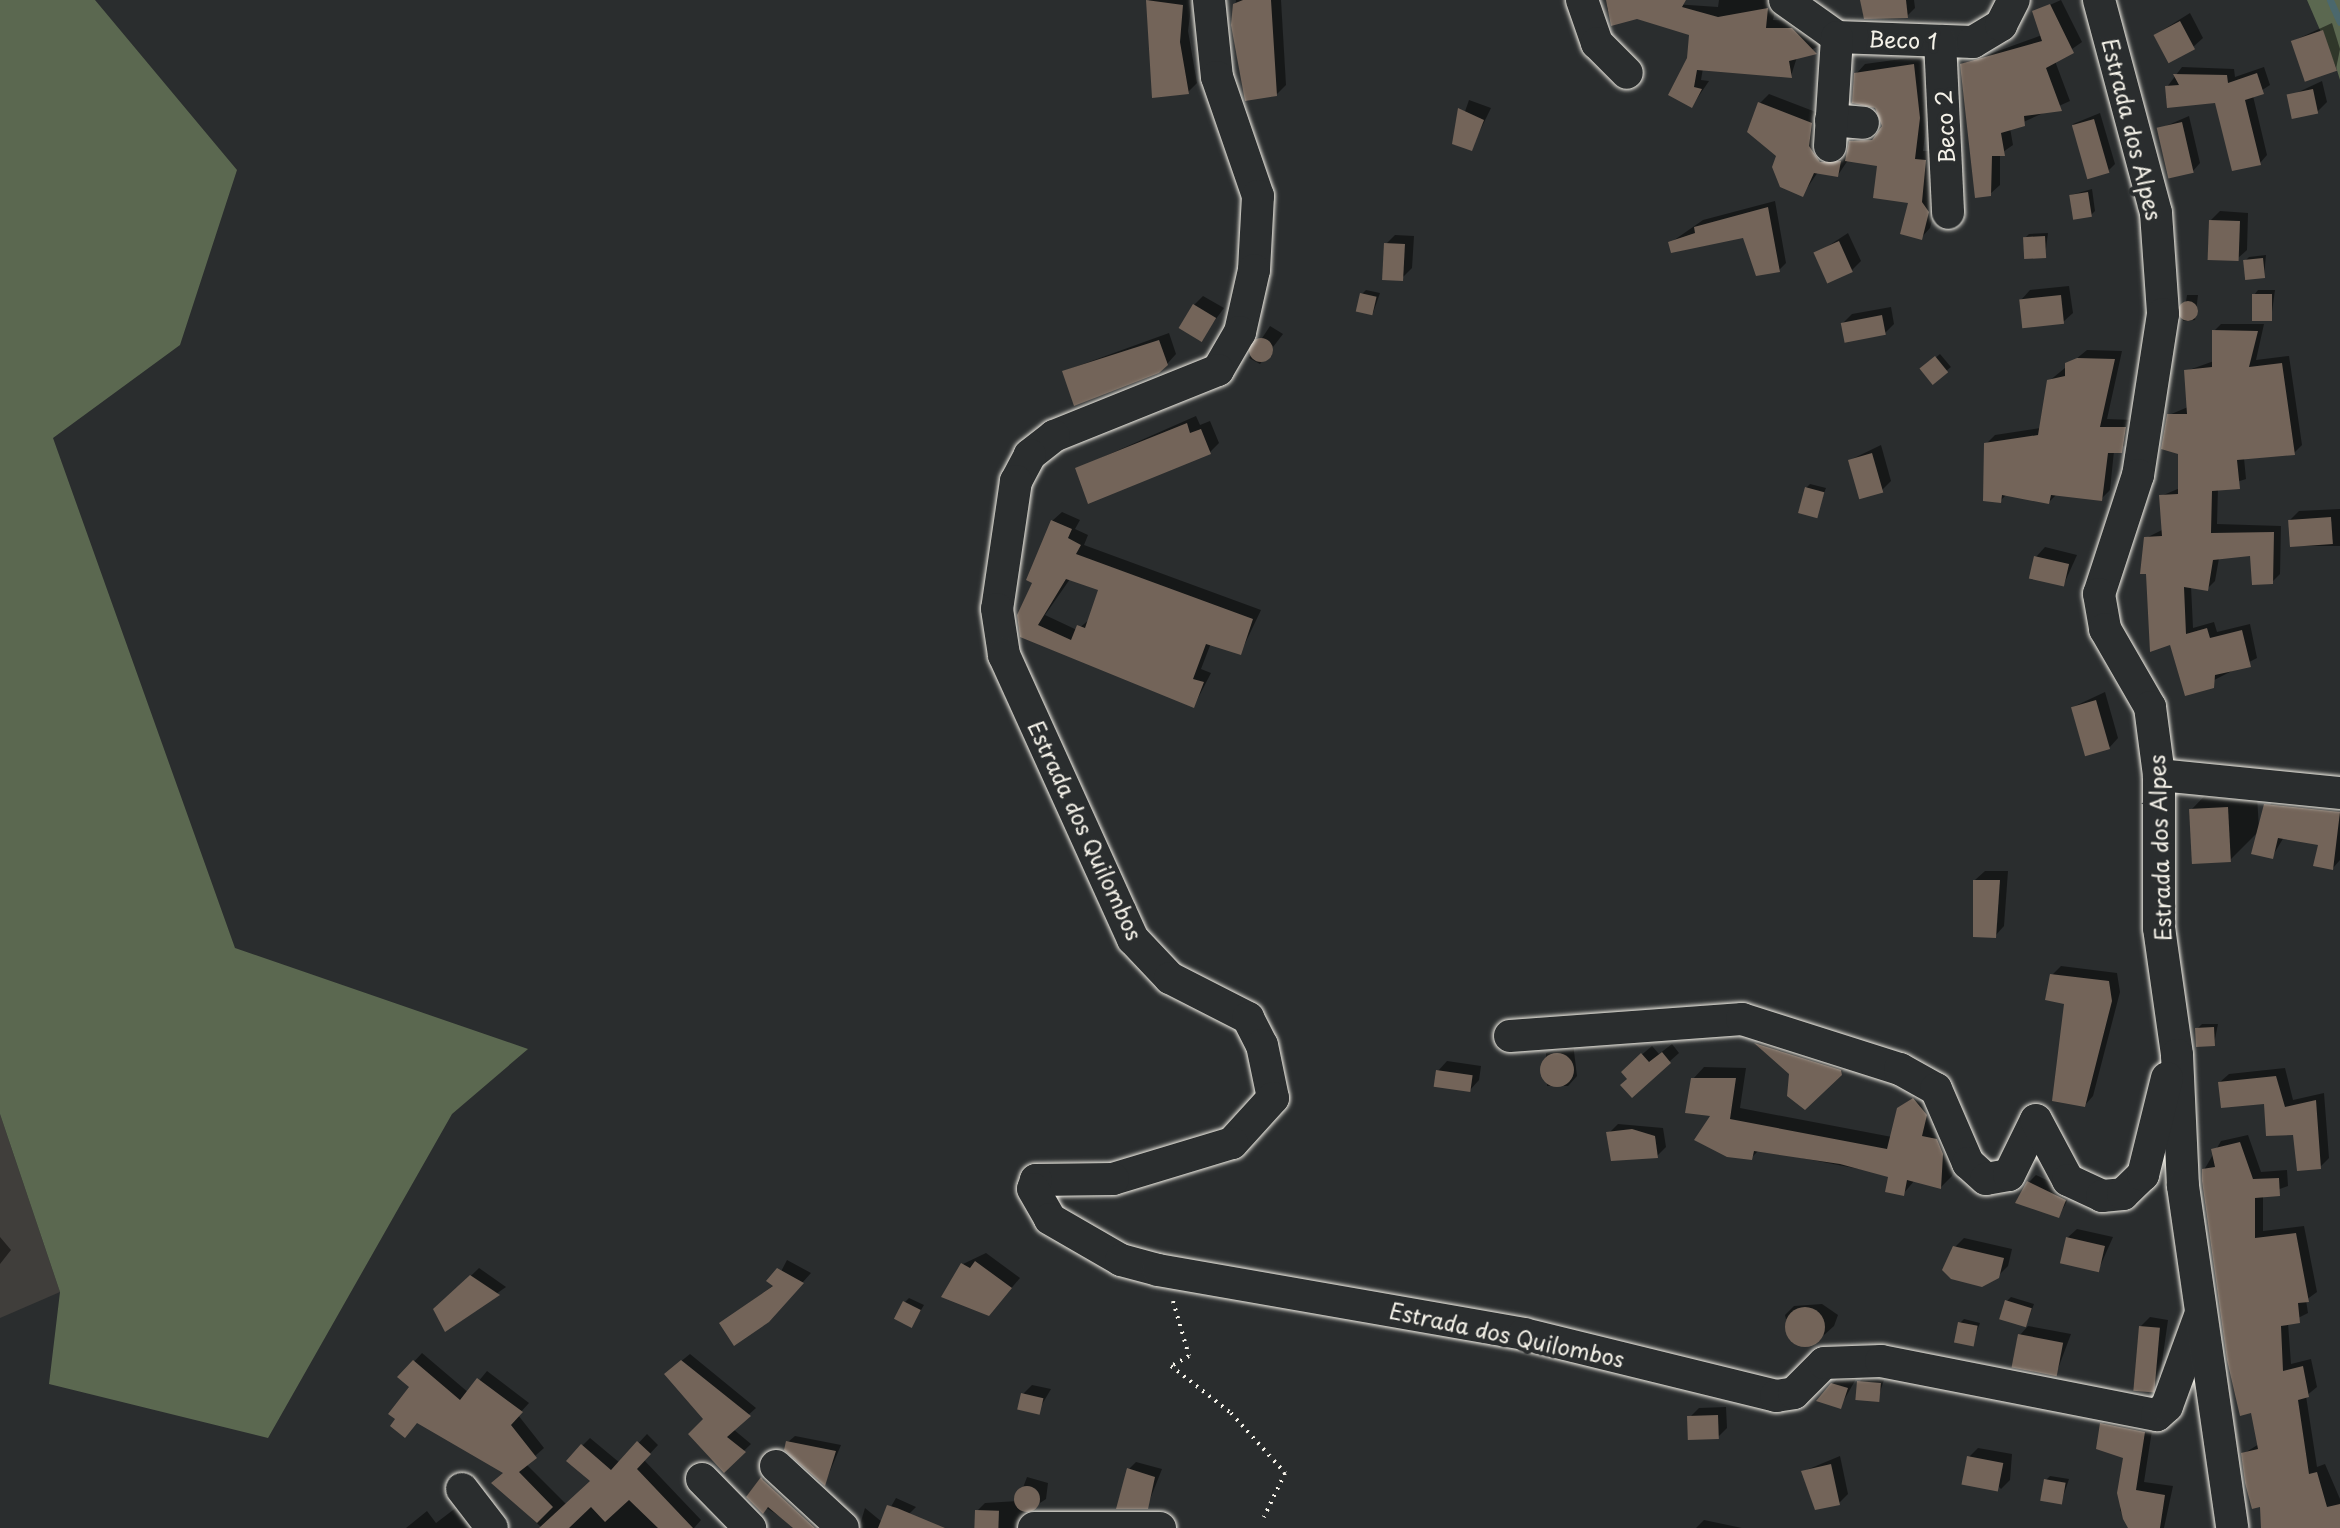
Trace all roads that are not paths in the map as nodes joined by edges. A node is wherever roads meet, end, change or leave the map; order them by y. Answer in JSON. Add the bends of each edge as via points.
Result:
{"nodes":[{"id":1,"x":1209,"y":0,"type":"edge"},
{"id":2,"x":1582,"y":0,"type":"edge"},
{"id":3,"x":1785,"y":0,"type":"edge"},
{"id":4,"x":2014,"y":0,"type":"edge"},
{"id":5,"x":2099,"y":0,"type":"edge"},
{"id":6,"x":1837,"y":37,"type":"junction"},
{"id":7,"x":1940,"y":41,"type":"junction"},
{"id":8,"x":1627,"y":73,"type":"dead end"},
{"id":9,"x":1863,"y":123,"type":"dead end"},
{"id":10,"x":1948,"y":213,"type":"dead end"},
{"id":11,"x":2159,"y":775,"type":"junction"},
{"id":12,"x":2340,"y":793,"type":"edge"},
{"id":13,"x":1510,"y":1036,"type":"dead end"},
{"id":14,"x":2177,"y":1055,"type":"junction"},
{"id":15,"x":2200,"y":1316,"type":"junction"},
{"id":16,"x":776,"y":1466,"type":"dead end"},
{"id":17,"x":702,"y":1479,"type":"dead end"},
{"id":18,"x":462,"y":1489,"type":"dead end"},
{"id":19,"x":492,"y":1528,"type":"edge"},
{"id":20,"x":750,"y":1528,"type":"edge"},
{"id":21,"x":843,"y":1528,"type":"edge"},
{"id":22,"x":1034,"y":1528,"type":"edge"},
{"id":23,"x":1160,"y":1528,"type":"edge"},
{"id":24,"x":2232,"y":1528,"type":"edge"}],
"edges":[{"from":1,"to":15,"type":"street","name":"Estrada dos Quilombos","via":[[1217,77],[1258,196],[1254,270],[1240,332],[1218,370],[1054,436],[1030,455],[1016,481],[997,609],[1004,655],[1133,939],[1170,978],[1248,1018],[1262,1045],[1273,1098],[1232,1143],[1113,1179],[1036,1180],[1033,1189],[1050,1219],[1121,1260],[1158,1270],[1396,1308],[1776,1396],[1794,1393],[1824,1363],[1881,1361],[2157,1415],[2167,1406]]},
{"from":2,"to":8,"type":"street","via":[[1597,43]]},
{"from":3,"to":6,"type":"street","name":"Beco 1"},
{"from":4,"to":7,"type":"street","name":"Beco 1","via":[[2001,25],[1973,42]]},
{"from":5,"to":11,"type":"street","name":"Estrada dos Alpes","via":[[2156,213],[2163,314],[2138,475],[2099,594],[2105,629],[2150,707]]},
{"from":6,"to":7,"type":"street","name":"Beco 1"},
{"from":6,"to":9,"type":"street","via":[[1830,133]]},
{"from":7,"to":10,"type":"street","name":"Beco 2"},
{"from":11,"to":12,"type":"street"},
{"from":11,"to":14,"type":"street","name":"Estrada dos Alpes","via":[[2159,928]]},
{"from":13,"to":14,"type":"street","via":[[1742,1019],[1900,1069],[1936,1089],[1968,1163],[1986,1179],[2009,1175],[2036,1120],[2068,1180],[2102,1196],[2123,1194],[2143,1175]]},
{"from":14,"to":15,"type":"street","name":"Estrada dos Alpes","via":[[2179,1150]]},
{"from":15,"to":24,"type":"street","name":"Estrada dos Alpes"},
{"from":16,"to":21,"type":"street"},
{"from":17,"to":20,"type":"street"},
{"from":18,"to":19,"type":"street"},
{"from":22,"to":23,"type":"street"}]}
